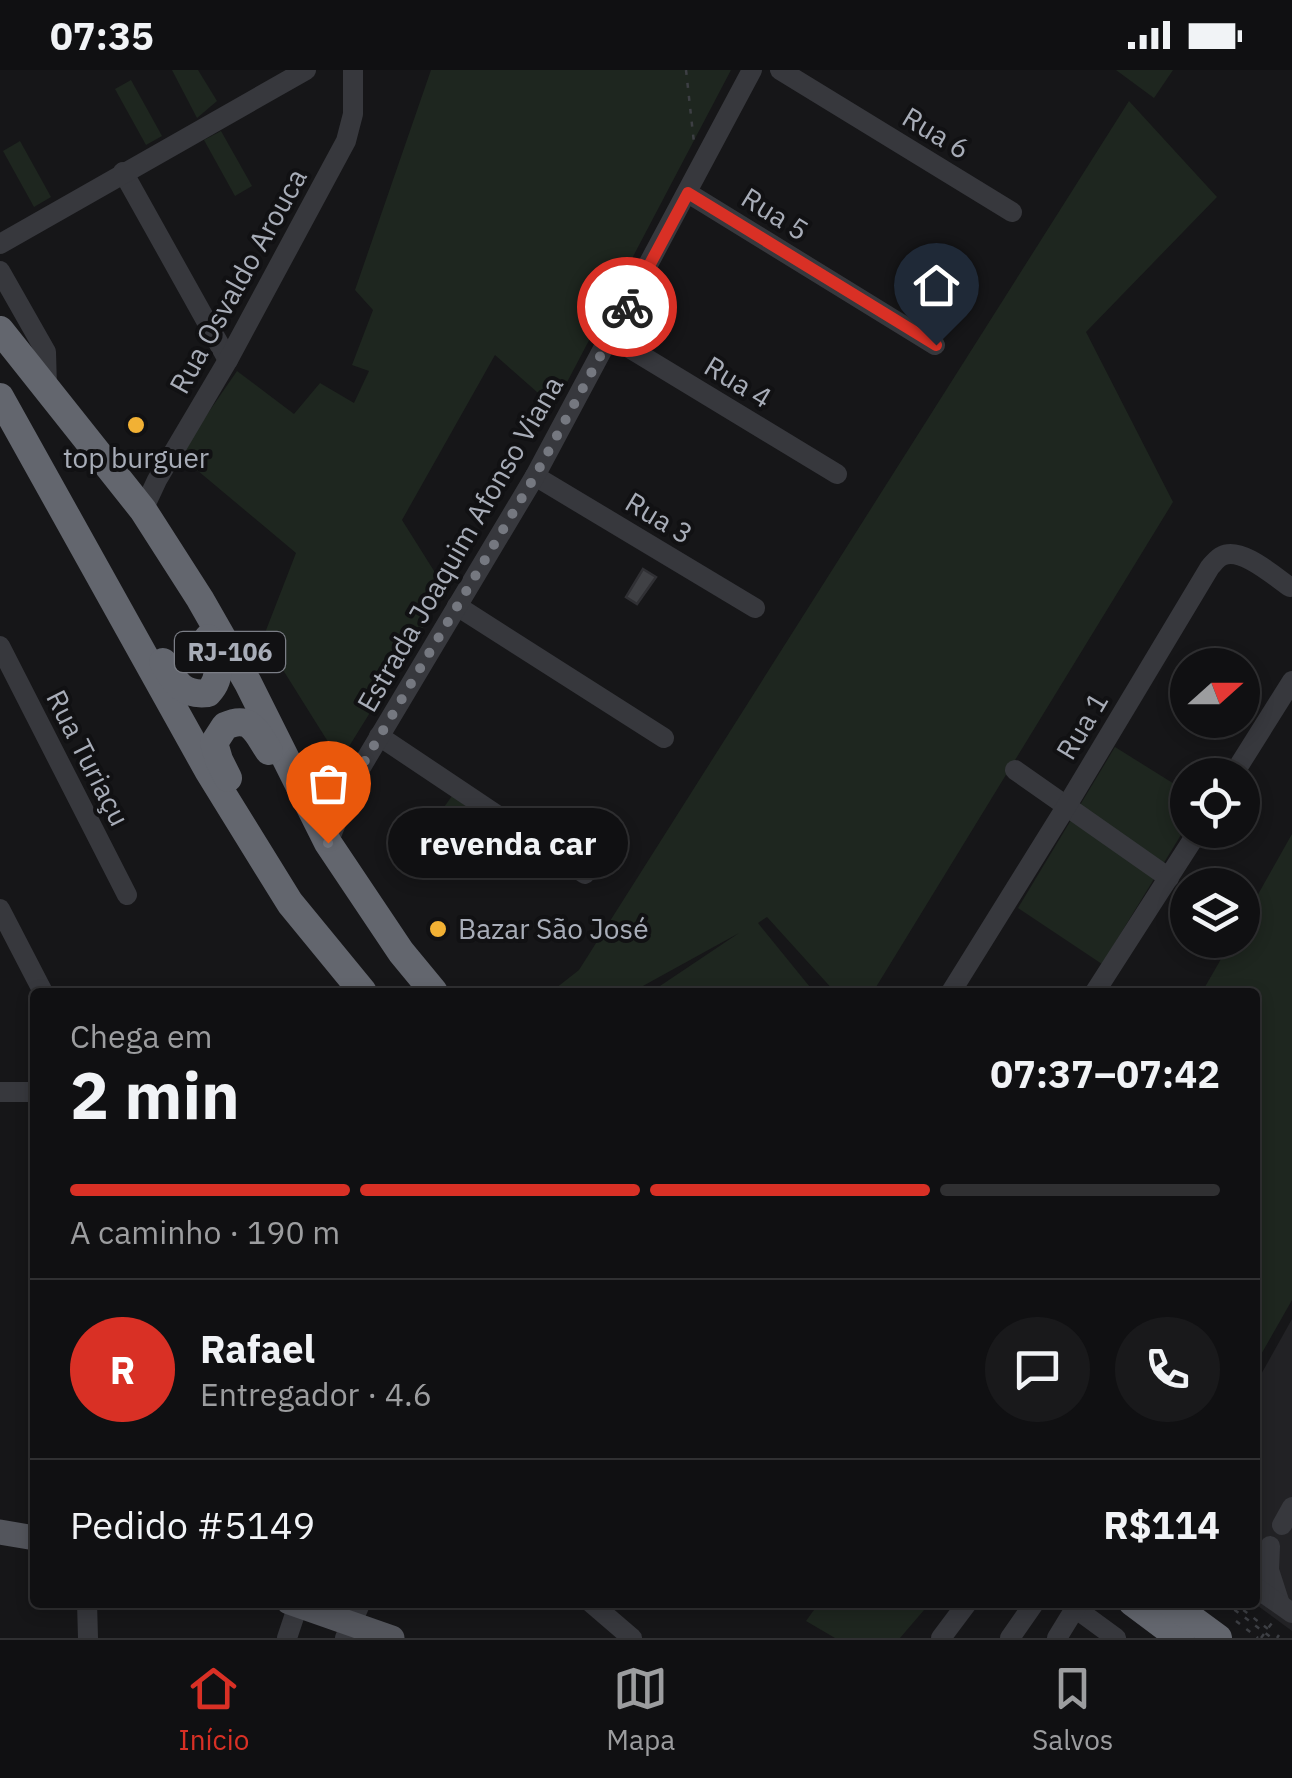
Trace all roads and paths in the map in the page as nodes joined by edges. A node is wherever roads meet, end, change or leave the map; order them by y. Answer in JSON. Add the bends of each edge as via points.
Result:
{"nodes":[{"id":1,"x":306,"y":70,"type":"edge"},
{"id":2,"x":353,"y":70,"type":"edge"},
{"id":3,"x":686,"y":70,"type":"edge"},
{"id":4,"x":752,"y":70,"type":"edge"},
{"id":5,"x":780,"y":70,"type":"edge"},
{"id":6,"x":699,"y":168,"type":"junction"},
{"id":7,"x":123,"y":172,"type":"junction"},
{"id":8,"x":688,"y":193,"type":"junction"},
{"id":9,"x":1012,"y":212,"type":"dead end"},
{"id":10,"x":0,"y":244,"type":"edge"},
{"id":11,"x":0,"y":271,"type":"edge"},
{"id":12,"x":0,"y":330,"type":"edge"},
{"id":13,"x":611,"y":337,"type":"junction"},
{"id":14,"x":936,"y":345,"type":"dead end"},
{"id":15,"x":228,"y":360,"type":"junction"},
{"id":16,"x":25,"y":361,"type":"junction"},
{"id":17,"x":47,"y":388,"type":"junction"},
{"id":18,"x":0,"y":397,"type":"edge"},
{"id":19,"x":837,"y":474,"type":"dead end"},
{"id":20,"x":44,"y":475,"type":"junction"},
{"id":21,"x":535,"y":476,"type":"junction"},
{"id":22,"x":142,"y":510,"type":"junction"},
{"id":23,"x":1290,"y":587,"type":"edge"},
{"id":24,"x":457,"y":606,"type":"junction"},
{"id":25,"x":755,"y":608,"type":"dead end"},
{"id":26,"x":0,"y":646,"type":"edge"},
{"id":27,"x":1292,"y":681,"type":"edge"},
{"id":28,"x":380,"y":736,"type":"junction"},
{"id":29,"x":664,"y":738,"type":"dead end"},
{"id":30,"x":1244,"y":758,"type":"edge"},
{"id":31,"x":1015,"y":770,"type":"dead end"},
{"id":32,"x":354,"y":779,"type":"junction"},
{"id":33,"x":301,"y":785,"type":"junction"},
{"id":34,"x":1066,"y":807,"type":"junction"},
{"id":35,"x":328,"y":843,"type":"junction"},
{"id":36,"x":1188,"y":848,"type":"edge"},
{"id":37,"x":585,"y":874,"type":"dead end"},
{"id":38,"x":1169,"y":878,"type":"junction"},
{"id":39,"x":127,"y":895,"type":"dead end"},
{"id":40,"x":0,"y":909,"type":"edge"},
{"id":41,"x":388,"y":935,"type":"junction"},
{"id":42,"x":41,"y":988,"type":"edge"},
{"id":43,"x":360,"y":988,"type":"edge"},
{"id":44,"x":369,"y":988,"type":"edge"},
{"id":45,"x":431,"y":988,"type":"edge"},
{"id":46,"x":953,"y":988,"type":"edge"},
{"id":47,"x":1098,"y":988,"type":"edge"},
{"id":48,"x":0,"y":1092,"type":"edge"},
{"id":49,"x":30,"y":1092,"type":"edge"},
{"id":50,"x":1279,"y":1530,"type":"edge"},
{"id":51,"x":0,"y":1532,"type":"edge"},
{"id":52,"x":30,"y":1537,"type":"edge"},
{"id":53,"x":1260,"y":1559,"type":"edge"},
{"id":54,"x":1260,"y":1590,"type":"edge"},
{"id":55,"x":87,"y":1608,"type":"edge"},
{"id":56,"x":294,"y":1608,"type":"edge"},
{"id":57,"x":308,"y":1608,"type":"edge"},
{"id":58,"x":597,"y":1608,"type":"edge"},
{"id":59,"x":963,"y":1608,"type":"edge"},
{"id":60,"x":1031,"y":1608,"type":"edge"},
{"id":61,"x":1075,"y":1608,"type":"edge"},
{"id":62,"x":1081,"y":1608,"type":"edge"},
{"id":63,"x":1233,"y":1608,"type":"edge"},
{"id":64,"x":1240,"y":1608,"type":"edge"},
{"id":65,"x":1286,"y":1608,"type":"edge"},
{"id":66,"x":1149,"y":1616,"type":"edge"},
{"id":67,"x":352,"y":1622,"type":"edge"},
{"id":68,"x":1227,"y":1630,"type":"edge"},
{"id":69,"x":1276,"y":1637,"type":"edge"},
{"id":70,"x":88,"y":1638,"type":"edge"},
{"id":71,"x":287,"y":1638,"type":"edge"},
{"id":72,"x":392,"y":1638,"type":"edge"},
{"id":73,"x":632,"y":1638,"type":"edge"},
{"id":74,"x":940,"y":1638,"type":"edge"},
{"id":75,"x":1010,"y":1638,"type":"edge"},
{"id":76,"x":1056,"y":1638,"type":"edge"},
{"id":77,"x":1116,"y":1638,"type":"edge"},
{"id":78,"x":1180,"y":1638,"type":"edge"},
{"id":79,"x":1259,"y":1638,"type":"edge"}],
"edges":[{"from":1,"to":7,"type":"street"},
{"from":2,"to":15,"type":"street","name":"Rua Osvaldo Arouca","via":[[346,140]]},
{"from":3,"to":6,"type":"path"},
{"from":4,"to":6,"type":"street","name":"Estrada Joaquim Afonso Viana"},
{"from":5,"to":9,"type":"street","name":"Rua 6"},
{"from":6,"to":8,"type":"street","name":"Estrada Joaquim Afonso Viana"},
{"from":7,"to":10,"type":"street"},
{"from":7,"to":15,"type":"street"},
{"from":8,"to":13,"type":"street","name":"Estrada Joaquim Afonso Viana"},
{"from":8,"to":14,"type":"street","name":"Rua 5"},
{"from":11,"to":17,"type":"street","via":[[46,352]]},
{"from":12,"to":16,"type":"highway","number":"RJ-106"},
{"from":13,"to":19,"type":"street","name":"Rua 4"},
{"from":13,"to":21,"type":"street","name":"Estrada Joaquim Afonso Viana"},
{"from":15,"to":22,"type":"street","name":"Rua Osvaldo Arouca"},
{"from":16,"to":17,"type":"highway","number":"RJ-106"},
{"from":16,"to":20,"type":"highway","via":[[35,389],[194,613],[218,665],[208,693],[180,688],[75,510]]},
{"from":17,"to":22,"type":"highway","number":"RJ-106"},
{"from":18,"to":20,"type":"highway","number":"RJ-106"},
{"from":20,"to":43,"type":"highway","number":"RJ-106","via":[[219,788],[290,903]]},
{"from":21,"to":24,"type":"street","name":"Estrada Joaquim Afonso Viana"},
{"from":21,"to":25,"type":"street","name":"Rua 3"},
{"from":22,"to":33,"type":"highway","number":"RJ-106","via":[[200,598]]},
{"from":23,"to":34,"type":"street","name":"Rua 1","via":[[1234,554],[1210,567]]},
{"from":24,"to":28,"type":"street","name":"Estrada Joaquim Afonso Viana"},
{"from":24,"to":29,"type":"street"},
{"from":26,"to":39,"type":"street","name":"Rua Turiaçu"},
{"from":27,"to":30,"type":"street"},
{"from":28,"to":32,"type":"street","name":"Estrada Joaquim Afonso Viana"},
{"from":28,"to":37,"type":"street"},
{"from":31,"to":34,"type":"street"},
{"from":32,"to":33,"type":"street"},
{"from":32,"to":35,"type":"street","name":"Estrada Joaquim Afonso Viana"},
{"from":33,"to":35,"type":"highway","number":"RJ-106"},
{"from":34,"to":38,"type":"street"},
{"from":34,"to":46,"type":"street","name":"Rua 1"},
{"from":35,"to":41,"type":"highway","number":"RJ-106"},
{"from":36,"to":38,"type":"street"},
{"from":38,"to":47,"type":"street"},
{"from":40,"to":42,"type":"street"},
{"from":41,"to":44,"type":"highway","via":[[366,918],[330,865],[256,731],[241,721],[225,726],[214,744],[248,816]]},
{"from":41,"to":45,"type":"highway","number":"RJ-106"},
{"from":48,"to":49,"type":"street"},
{"from":50,"to":53,"type":"street"},
{"from":50,"to":65,"type":"street","via":[[1270,1570]]},
{"from":51,"to":52,"type":"main road"},
{"from":54,"to":65,"type":"street"},
{"from":55,"to":70,"type":"street"},
{"from":56,"to":71,"type":"street"},
{"from":57,"to":67,"type":"main road"},
{"from":58,"to":73,"type":"street"},
{"from":59,"to":74,"type":"street"},
{"from":60,"to":75,"type":"street"},
{"from":61,"to":76,"type":"street"},
{"from":62,"to":77,"type":"street"},
{"from":63,"to":69,"type":"path","bridge":true},
{"from":64,"to":79,"type":"path","bridge":true,"via":[[1268,1629]]},
{"from":66,"to":68,"type":"highway"},
{"from":66,"to":78,"type":"highway"},
{"from":67,"to":72,"type":"main road"},
{"from":68,"to":79,"type":"path"}]}
